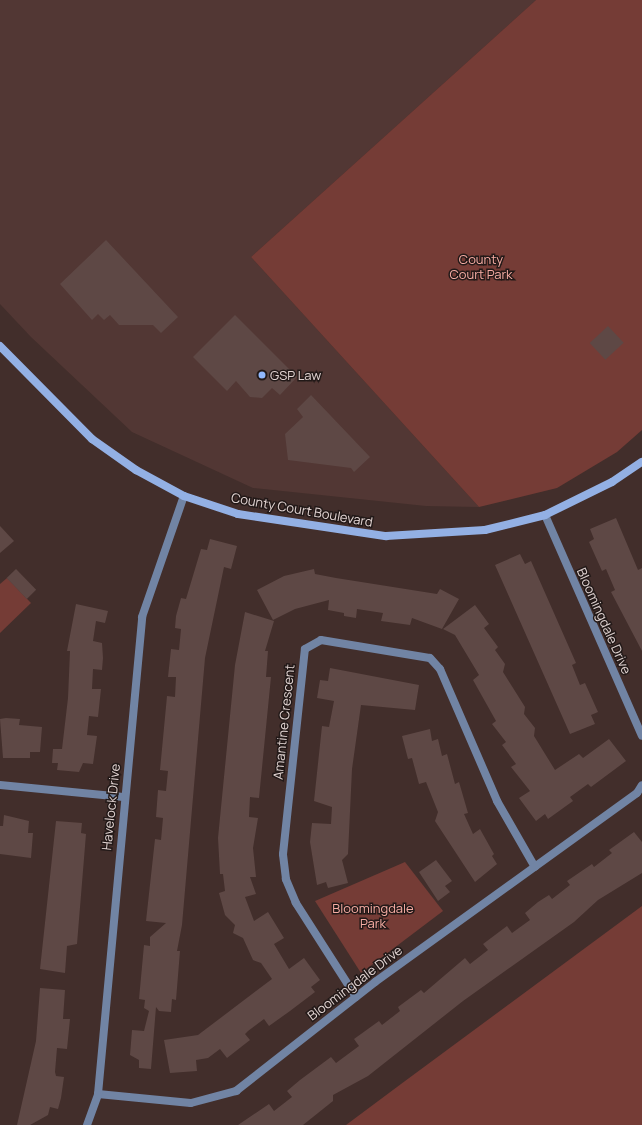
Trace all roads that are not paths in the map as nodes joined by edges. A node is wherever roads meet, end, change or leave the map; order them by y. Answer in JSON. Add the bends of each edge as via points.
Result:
{"nodes":[{"id":1,"x":0,"y":346,"type":"edge"},
{"id":2,"x":642,"y":462,"type":"edge"},
{"id":3,"x":184,"y":496,"type":"junction"},
{"id":4,"x":545,"y":515,"type":"junction"},
{"id":5,"x":642,"y":736,"type":"edge"},
{"id":6,"x":0,"y":785,"type":"edge"},
{"id":7,"x":642,"y":785,"type":"edge"},
{"id":8,"x":123,"y":797,"type":"junction"},
{"id":9,"x":535,"y":866,"type":"junction"},
{"id":10,"x":356,"y":997,"type":"junction"},
{"id":11,"x":98,"y":1094,"type":"junction"},
{"id":12,"x":88,"y":1125,"type":"edge"}],
"edges":[{"from":1,"to":3,"type":"street","name":"County Court Boulevard","via":[[92,439],[136,470]]},
{"from":2,"to":4,"type":"street","name":"County Court Boulevard","via":[[612,482]]},
{"from":3,"to":4,"type":"street","name":"County Court Boulevard","via":[[238,514],[386,536],[485,530]]},
{"from":3,"to":8,"type":"street","name":"Havelock Drive","via":[[142,617]]},
{"from":4,"to":5,"type":"street","name":"Bloomingdale Drive"},
{"from":6,"to":8,"type":"street"},
{"from":7,"to":9,"type":"street","name":"Bloomingdale Drive","via":[[637,793]]},
{"from":8,"to":11,"type":"street","name":"Havelock Drive"},
{"from":9,"to":10,"type":"street","name":"Bloomingdale Drive"},
{"from":9,"to":10,"type":"street","name":"Amantine Crescent","via":[[497,801],[440,669],[430,658],[321,640],[305,649],[282,854],[286,879],[296,903]]},
{"from":10,"to":11,"type":"street","name":"Bloomingdale Drive","via":[[236,1091],[191,1103]]},
{"from":11,"to":12,"type":"street","name":"Havelock Drive"}]}
